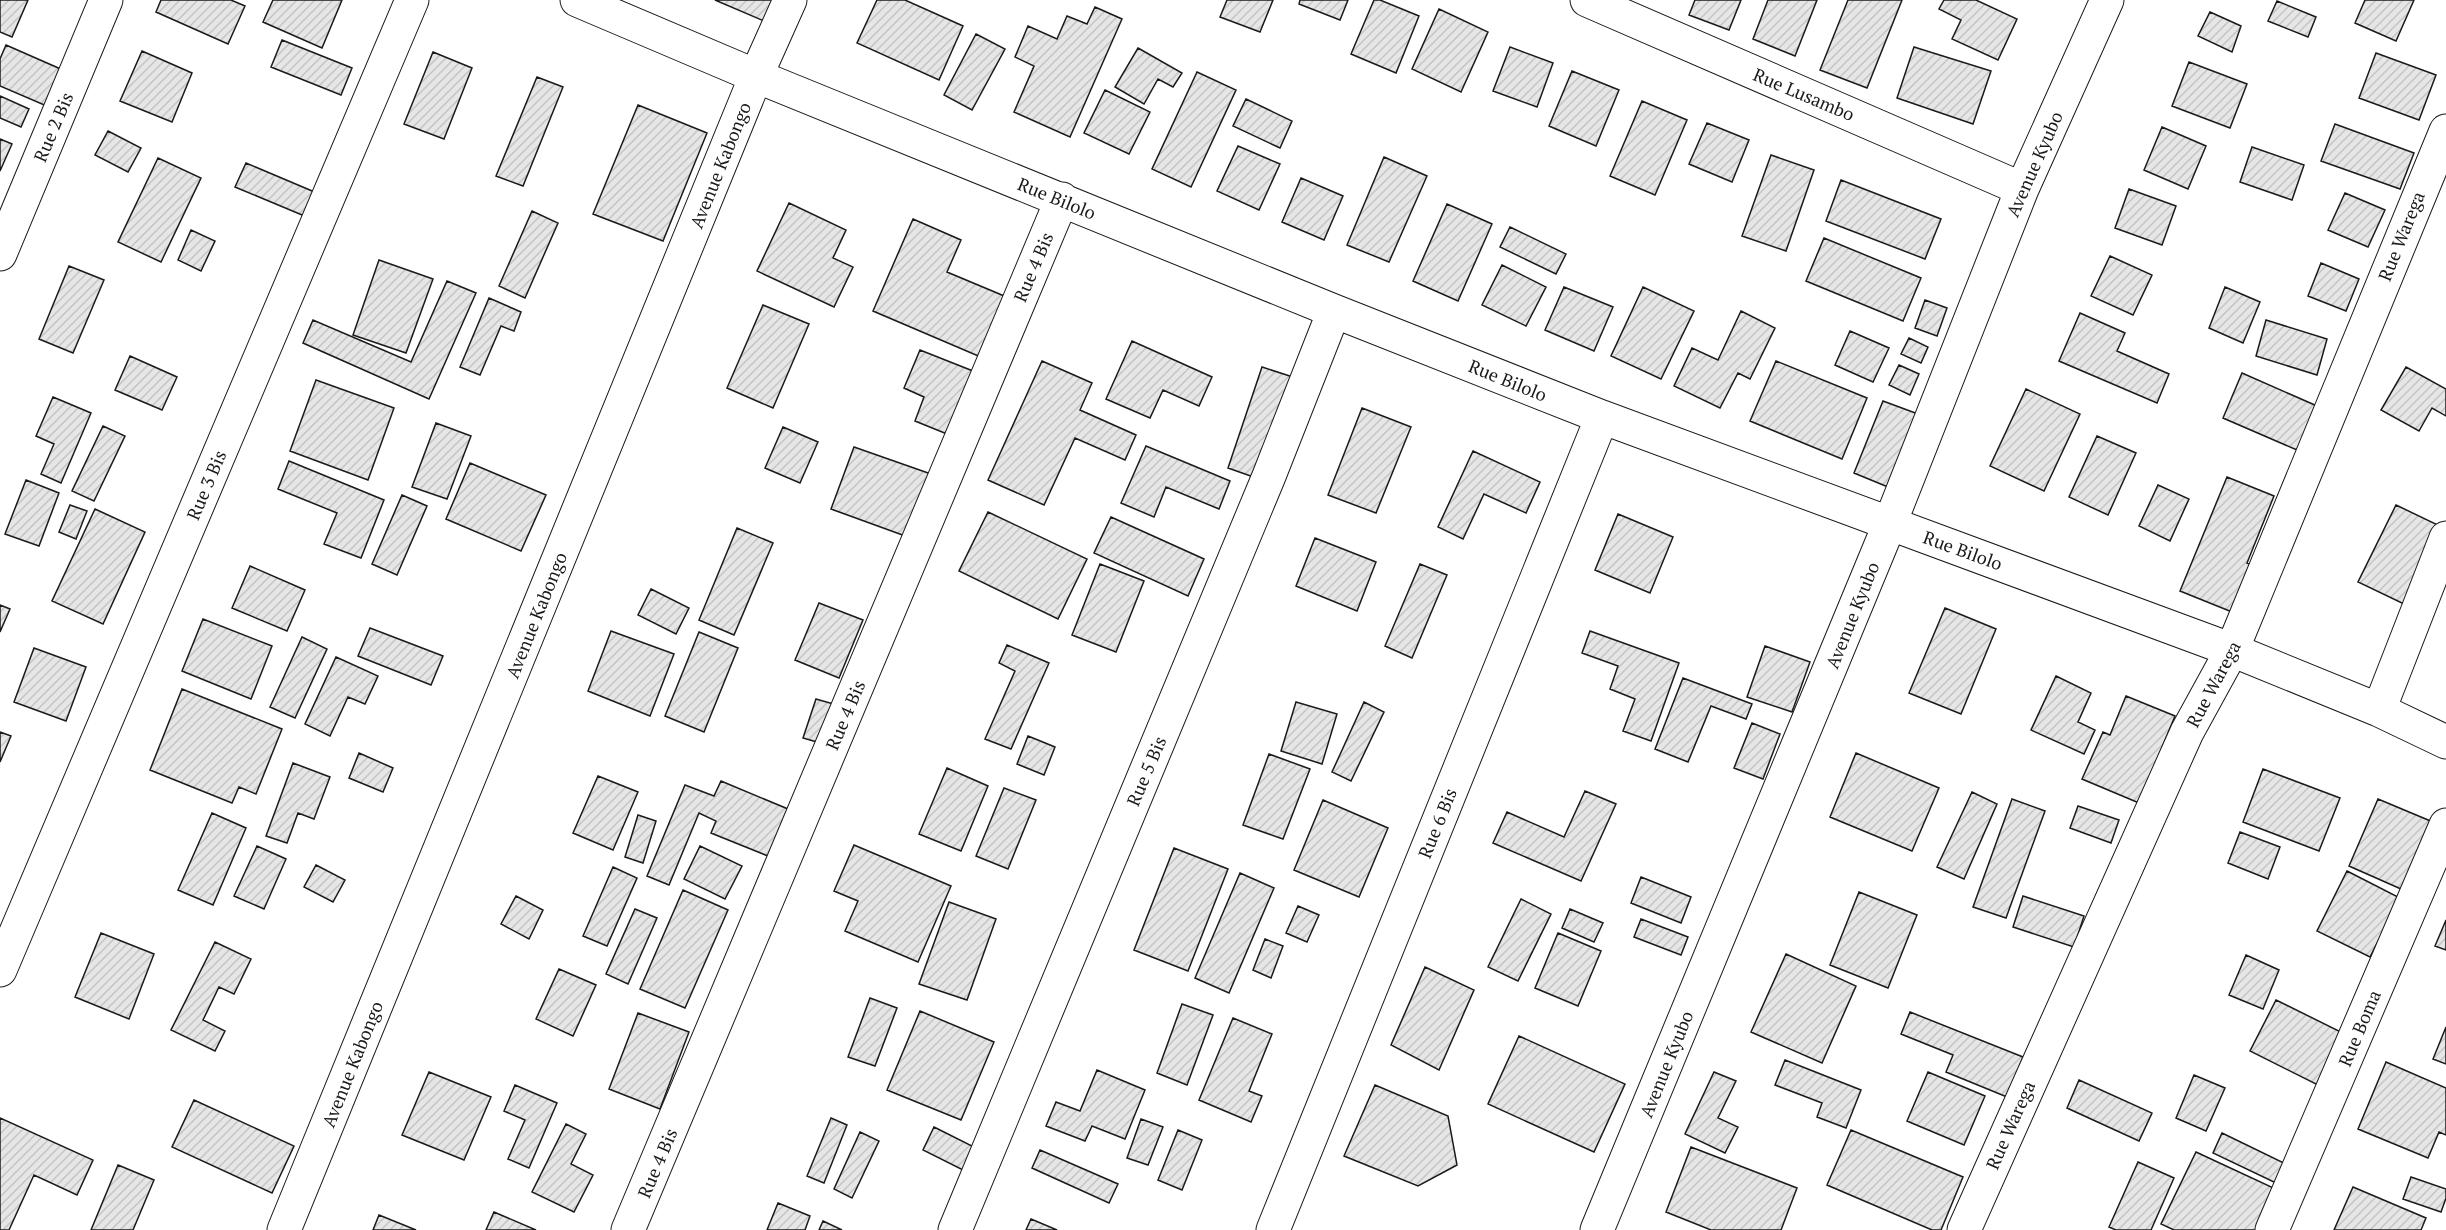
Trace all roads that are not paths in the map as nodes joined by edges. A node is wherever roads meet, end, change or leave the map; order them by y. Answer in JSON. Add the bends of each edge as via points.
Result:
{"nodes":[{"id":1,"x":106,"y":0,"type":"edge"},
{"id":2,"x":412,"y":0,"type":"edge"},
{"id":3,"x":577,"y":0,"type":"edge"},
{"id":4,"x":790,"y":0,"type":"edge"},
{"id":5,"x":1587,"y":0,"type":"edge"},
{"id":6,"x":2107,"y":0,"type":"edge"},
{"id":7,"x":756,"y":76,"type":"junction"},
{"id":8,"x":2446,"y":131,"type":"edge"},
{"id":9,"x":2022,"y":189,"type":"junction"},
{"id":10,"x":1062,"y":199,"type":"junction"},
{"id":11,"x":0,"y":254,"type":"edge"},
{"id":12,"x":1334,"y":311,"type":"junction"},
{"id":13,"x":1602,"y":417,"type":"junction"},
{"id":14,"x":1890,"y":523,"type":"junction"},
{"id":15,"x":2446,"y":538,"type":"edge"},
{"id":16,"x":2232,"y":650,"type":"junction"},
{"id":17,"x":2379,"y":710,"type":"junction"},
{"id":18,"x":2446,"y":742,"type":"edge"},
{"id":19,"x":2446,"y":825,"type":"edge"},
{"id":20,"x":0,"y":970,"type":"edge"},
{"id":21,"x":284,"y":1230,"type":"edge"},
{"id":22,"x":628,"y":1230,"type":"edge"},
{"id":23,"x":955,"y":1230,"type":"edge"},
{"id":24,"x":1273,"y":1230,"type":"edge"},
{"id":25,"x":1597,"y":1230,"type":"edge"},
{"id":26,"x":1964,"y":1230,"type":"edge"},
{"id":27,"x":2272,"y":1230,"type":"edge"}],
"edges":[{"from":1,"to":11,"type":"street","name":"Rue 2 Bis"},
{"from":2,"to":20,"type":"street","name":"Rue 3 Bis"},
{"from":3,"to":7,"type":"street","name":"Rue Bilolo"},
{"from":4,"to":7,"type":"street","name":"Avenue Kabongo"},
{"from":5,"to":9,"type":"street","name":"Rue Lusambo"},
{"from":6,"to":9,"type":"street","name":"Avenue Kyubo"},
{"from":7,"to":10,"type":"street","name":"Rue Bilolo"},
{"from":7,"to":21,"type":"street","name":"Avenue Kabongo"},
{"from":8,"to":16,"type":"street","name":"Rue Warega"},
{"from":9,"to":14,"type":"street","name":"Avenue Kyubo"},
{"from":10,"to":12,"type":"street","name":"Rue Bilolo"},
{"from":10,"to":22,"type":"street","name":"Rue 4 Bis"},
{"from":12,"to":13,"type":"street","name":"Rue Bilolo"},
{"from":12,"to":23,"type":"street","name":"Rue 5 Bis"},
{"from":13,"to":14,"type":"street","name":"Rue Bilolo"},
{"from":13,"to":24,"type":"street","name":"Rue 6 Bis"},
{"from":14,"to":16,"type":"street","name":"Rue Bilolo"},
{"from":14,"to":25,"type":"street","name":"Avenue Kyubo"},
{"from":15,"to":17,"type":"street"},
{"from":16,"to":17,"type":"street","name":"Rue Bilolo"},
{"from":16,"to":26,"type":"street","name":"Rue Warega","via":[[2187,732]]},
{"from":17,"to":18,"type":"street","name":"Rue Bilolo"},
{"from":19,"to":27,"type":"street","name":"Rue Boma"}]}
